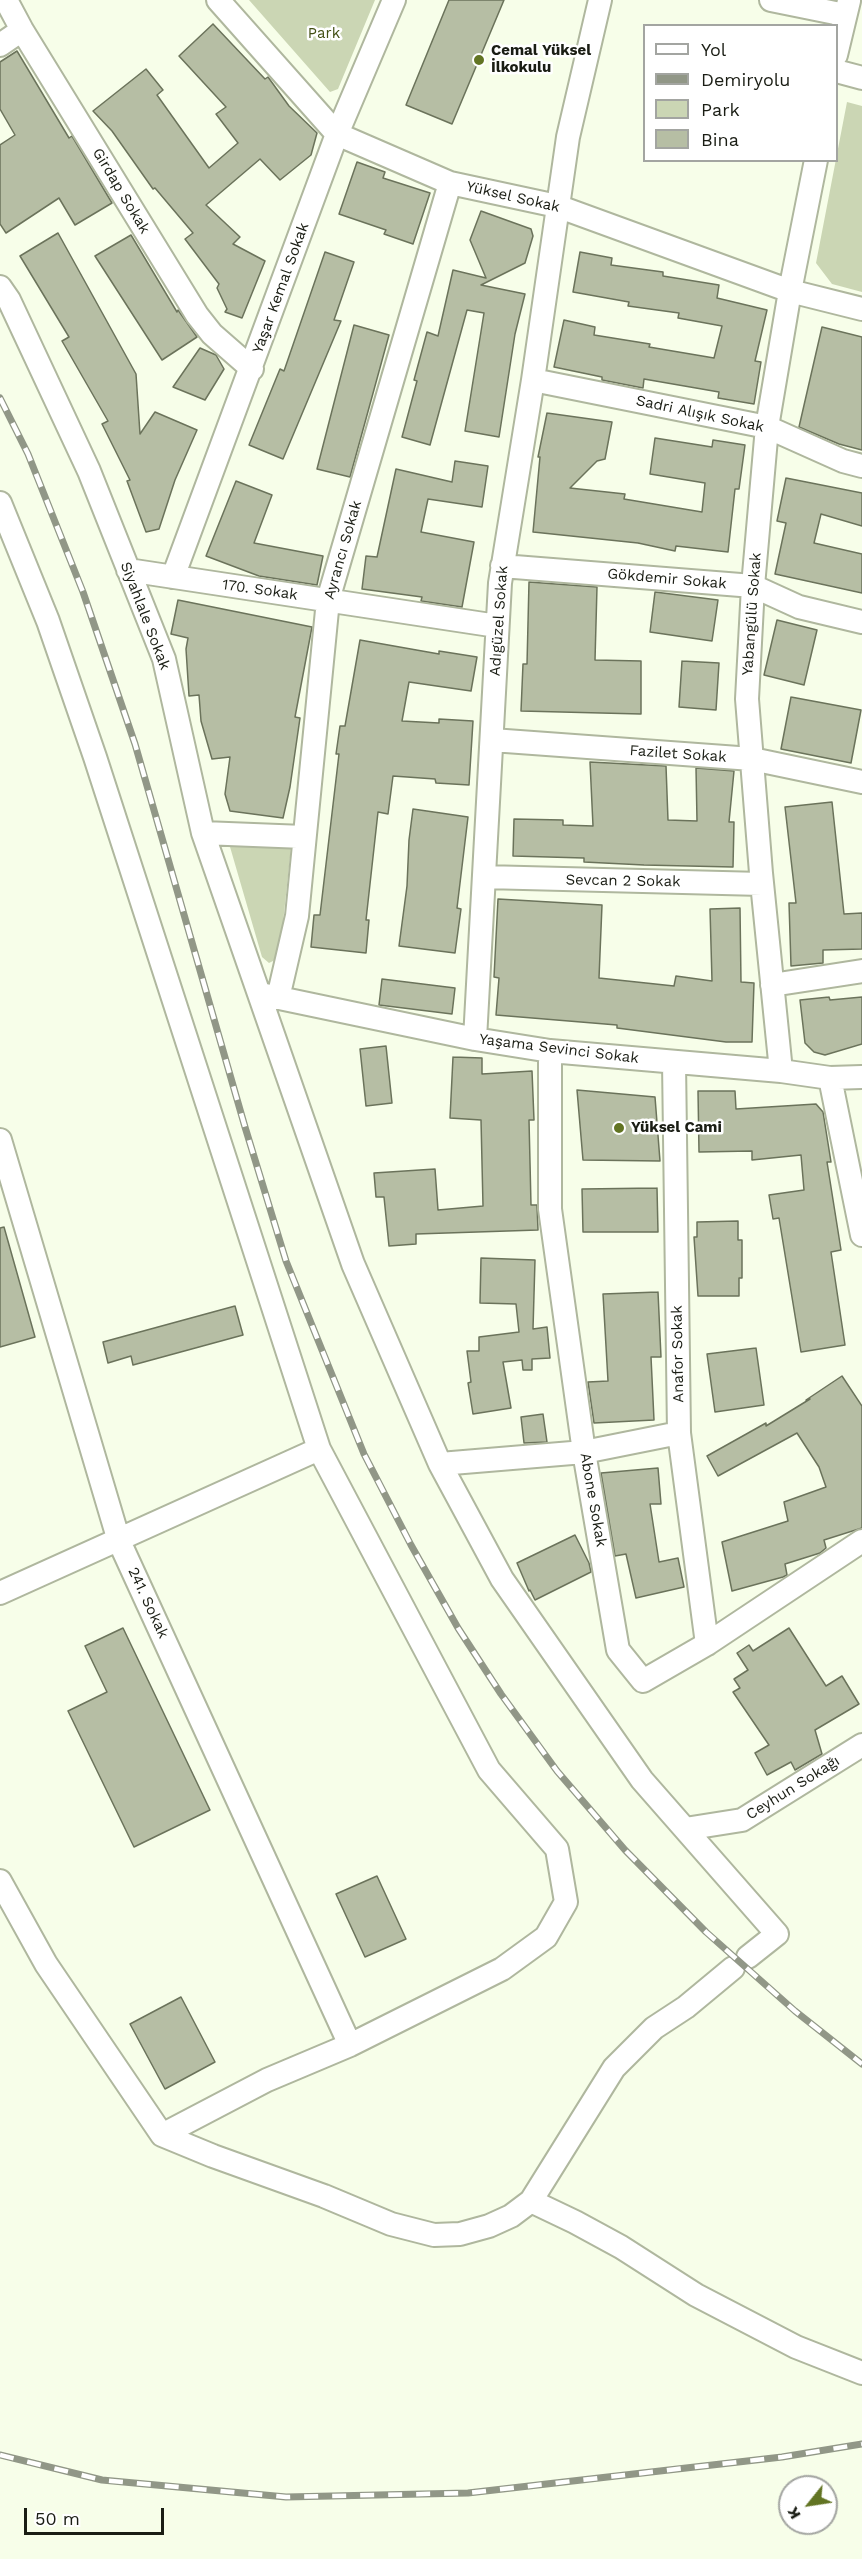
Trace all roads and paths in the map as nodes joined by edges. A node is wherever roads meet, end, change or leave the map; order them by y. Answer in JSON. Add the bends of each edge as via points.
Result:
{"nodes":[{"id":1,"x":6,"y":0,"type":"edge"},
{"id":2,"x":218,"y":0,"type":"edge"},
{"id":3,"x":394,"y":0,"type":"edge"},
{"id":4,"x":600,"y":0,"type":"edge"},
{"id":5,"x":771,"y":0,"type":"edge"},
{"id":6,"x":847,"y":7,"type":"edge"},
{"id":7,"x":22,"y":30,"type":"junction"},
{"id":8,"x":0,"y":45,"type":"edge"},
{"id":9,"x":838,"y":50,"type":"edge"},
{"id":10,"x":838,"y":71,"type":"edge"},
{"id":11,"x":862,"y":78,"type":"edge"},
{"id":12,"x":337,"y":134,"type":"junction"},
{"id":13,"x":816,"y":162,"type":"edge"},
{"id":14,"x":450,"y":183,"type":"junction"},
{"id":15,"x":557,"y":206,"type":"junction"},
{"id":16,"x":0,"y":286,"type":"edge"},
{"id":17,"x":790,"y":291,"type":"junction"},
{"id":18,"x":862,"y":309,"type":"edge"},
{"id":19,"x":252,"y":369,"type":"junction"},
{"id":20,"x":533,"y":380,"type":"junction"},
{"id":21,"x":767,"y":427,"type":"junction"},
{"id":22,"x":862,"y":466,"type":"edge"},
{"id":23,"x":0,"y":503,"type":"edge"},
{"id":24,"x":502,"y":566,"type":"junction"},
{"id":25,"x":128,"y":570,"type":"junction"},
{"id":26,"x":173,"y":577,"type":"junction"},
{"id":27,"x":753,"y":586,"type":"junction"},
{"id":28,"x":328,"y":600,"type":"junction"},
{"id":29,"x":862,"y":622,"type":"edge"},
{"id":30,"x":497,"y":626,"type":"junction"},
{"id":31,"x":492,"y":740,"type":"junction"},
{"id":32,"x":752,"y":759,"type":"junction"},
{"id":33,"x":862,"y":782,"type":"edge"},
{"id":34,"x":203,"y":833,"type":"junction"},
{"id":35,"x":304,"y":837,"type":"junction"},
{"id":36,"x":484,"y":878,"type":"junction"},
{"id":37,"x":762,"y":884,"type":"junction"},
{"id":38,"x":862,"y":970,"type":"edge"},
{"id":39,"x":772,"y":985,"type":"junction"},
{"id":40,"x":269,"y":996,"type":"junction"},
{"id":41,"x":475,"y":1039,"type":"junction"},
{"id":42,"x":550,"y":1051,"type":"junction"},
{"id":43,"x":674,"y":1062,"type":"junction"},
{"id":44,"x":781,"y":1071,"type":"junction"},
{"id":45,"x":862,"y":1077,"type":"edge"},
{"id":46,"x":830,"y":1078,"type":"junction"},
{"id":47,"x":0,"y":1140,"type":"edge"},
{"id":48,"x":862,"y":1234,"type":"edge"},
{"id":49,"x":679,"y":1433,"type":"junction"},
{"id":50,"x":319,"y":1449,"type":"junction"},
{"id":51,"x":585,"y":1452,"type":"junction"},
{"id":52,"x":440,"y":1464,"type":"junction"},
{"id":53,"x":119,"y":1541,"type":"junction"},
{"id":54,"x":862,"y":1541,"type":"edge"},
{"id":55,"x":0,"y":1593,"type":"edge"},
{"id":56,"x":707,"y":1644,"type":"junction"},
{"id":57,"x":862,"y":1745,"type":"edge"},
{"id":58,"x":685,"y":1829,"type":"junction"},
{"id":59,"x":0,"y":1881,"type":"edge"},
{"id":60,"x":350,"y":2044,"type":"junction"},
{"id":61,"x":162,"y":2135,"type":"junction"},
{"id":62,"x":531,"y":2201,"type":"junction"},
{"id":63,"x":862,"y":2373,"type":"edge"}],
"edges":[{"from":1,"to":7,"type":"street","name":"Girdap Sokak"},
{"from":2,"to":12,"type":"street","name":"Yüksel Sokak"},
{"from":3,"to":12,"type":"street","name":"Yaşar Kemal Sokak"},
{"from":4,"to":15,"type":"street","name":"Adıgüzel Sokak","via":[[568,137]]},
{"from":5,"to":6,"type":"street"},
{"from":6,"to":9,"type":"street"},
{"from":7,"to":8,"type":"street"},
{"from":7,"to":19,"type":"street","name":"Girdap Sokak","via":[[196,315]]},
{"from":10,"to":11,"type":"street"},
{"from":12,"to":14,"type":"street","name":"Yüksel Sokak"},
{"from":12,"to":19,"type":"street","name":"Yaşar Kemal Sokak"},
{"from":13,"to":17,"type":"street","name":"Yabangülü Sokak"},
{"from":14,"to":15,"type":"street","name":"Yüksel Sokak"},
{"from":14,"to":28,"type":"street","name":"Ayrancı Sokak"},
{"from":15,"to":17,"type":"street","name":"Yüksel Sokak"},
{"from":15,"to":20,"type":"street","name":"Adıgüzel Sokak"},
{"from":16,"to":25,"type":"street","name":"Siyahlale Sokak","via":[[88,471]]},
{"from":17,"to":18,"type":"street","name":"Yüksel Sokak"},
{"from":17,"to":21,"type":"street","name":"Yabangülü Sokak"},
{"from":19,"to":26,"type":"street","name":"Yaşar Kemal Sokak"},
{"from":20,"to":21,"type":"street","name":"Sadri Alışık Sokak"},
{"from":20,"to":24,"type":"street","name":"Adıgüzel Sokak"},
{"from":21,"to":22,"type":"street","name":"Sadri Alışık Sokak"},
{"from":21,"to":27,"type":"street","name":"Yabangülü Sokak"},
{"from":23,"to":50,"type":"street","via":[[48,621],[95,757]]},
{"from":24,"to":27,"type":"street","name":"Gökdemir Sokak"},
{"from":24,"to":30,"type":"street","name":"Adıgüzel Sokak"},
{"from":25,"to":26,"type":"street","name":"170. Sokak"},
{"from":25,"to":34,"type":"street","name":"Siyahlale Sokak","via":[[164,659]]},
{"from":26,"to":28,"type":"street","name":"170. Sokak"},
{"from":27,"to":29,"type":"street","name":"Gökdemir Sokak","via":[[799,607]]},
{"from":27,"to":32,"type":"street","name":"Yabangülü Sokak","via":[[747,699]]},
{"from":28,"to":30,"type":"street","name":"170. Sokak"},
{"from":28,"to":35,"type":"street","name":"Ayrancı Sokak"},
{"from":30,"to":31,"type":"street","name":"Adıgüzel Sokak"},
{"from":31,"to":32,"type":"street","name":"Fazilet Sokak"},
{"from":31,"to":36,"type":"street","name":"Adıgüzel Sokak"},
{"from":32,"to":33,"type":"street","name":"Fazilet Sokak"},
{"from":32,"to":37,"type":"street","name":"Yabangülü Sokak"},
{"from":34,"to":35,"type":"street"},
{"from":34,"to":40,"type":"street","name":"Siyahlale Sokak"},
{"from":35,"to":40,"type":"street","name":"Ayrancı Sokak","via":[[297,916]]},
{"from":36,"to":37,"type":"street","name":"Sevcan 2 Sokak"},
{"from":36,"to":41,"type":"street","name":"Adıgüzel Sokak"},
{"from":37,"to":39,"type":"street","name":"Yabangülü Sokak"},
{"from":38,"to":39,"type":"street"},
{"from":39,"to":44,"type":"street","name":"Yabangülü Sokak"},
{"from":40,"to":41,"type":"street","name":"Yaşama Sevinci Sokak"},
{"from":40,"to":52,"type":"street","name":"Siyahlale Sokak","via":[[353,1264]]},
{"from":41,"to":42,"type":"street","name":"Yaşama Sevinci Sokak"},
{"from":42,"to":43,"type":"street","name":"Yaşama Sevinci Sokak"},
{"from":42,"to":51,"type":"street","name":"Abone Sokak","via":[[550,1209]]},
{"from":43,"to":44,"type":"street","name":"Yaşama Sevinci Sokak"},
{"from":43,"to":49,"type":"street","name":"Anafor Sokak"},
{"from":44,"to":46,"type":"street","name":"Yaşama Sevinci Sokak"},
{"from":45,"to":46,"type":"street","name":"Yaşama Sevinci Sokak"},
{"from":46,"to":48,"type":"street"},
{"from":47,"to":53,"type":"street","name":"241. Sokak"},
{"from":49,"to":51,"type":"street"},
{"from":49,"to":56,"type":"street","name":"Anafor Sokak"},
{"from":50,"to":53,"type":"street"},
{"from":50,"to":60,"type":"street","via":[[489,1770],[557,1849],[566,1902],[546,1937],[502,1969]]},
{"from":51,"to":52,"type":"street"},
{"from":51,"to":56,"type":"street","name":"Abone Sokak","via":[[618,1650],[643,1681]]},
{"from":52,"to":58,"type":"street","name":"Siyahlale Sokak","via":[[502,1579],[642,1780]]},
{"from":53,"to":55,"type":"street"},
{"from":53,"to":60,"type":"street","name":"241. Sokak"},
{"from":54,"to":56,"type":"street","name":"Abone Sokak"},
{"from":57,"to":58,"type":"street","name":"Ceyhun Sokağı","via":[[742,1820]]},
{"from":58,"to":62,"type":"street","name":"Siyahlale Sokak","via":[[777,1934],[647,2035],[620,2061]]},
{"from":59,"to":61,"type":"street","via":[[46,1964]]},
{"from":60,"to":61,"type":"street","via":[[267,2080]]},
{"from":61,"to":62,"type":"street","via":[[391,2224],[434,2235],[460,2234],[489,2226],[512,2216]]},
{"from":62,"to":63,"type":"street","via":[[612,2242],[696,2295],[796,2347]]}]}
